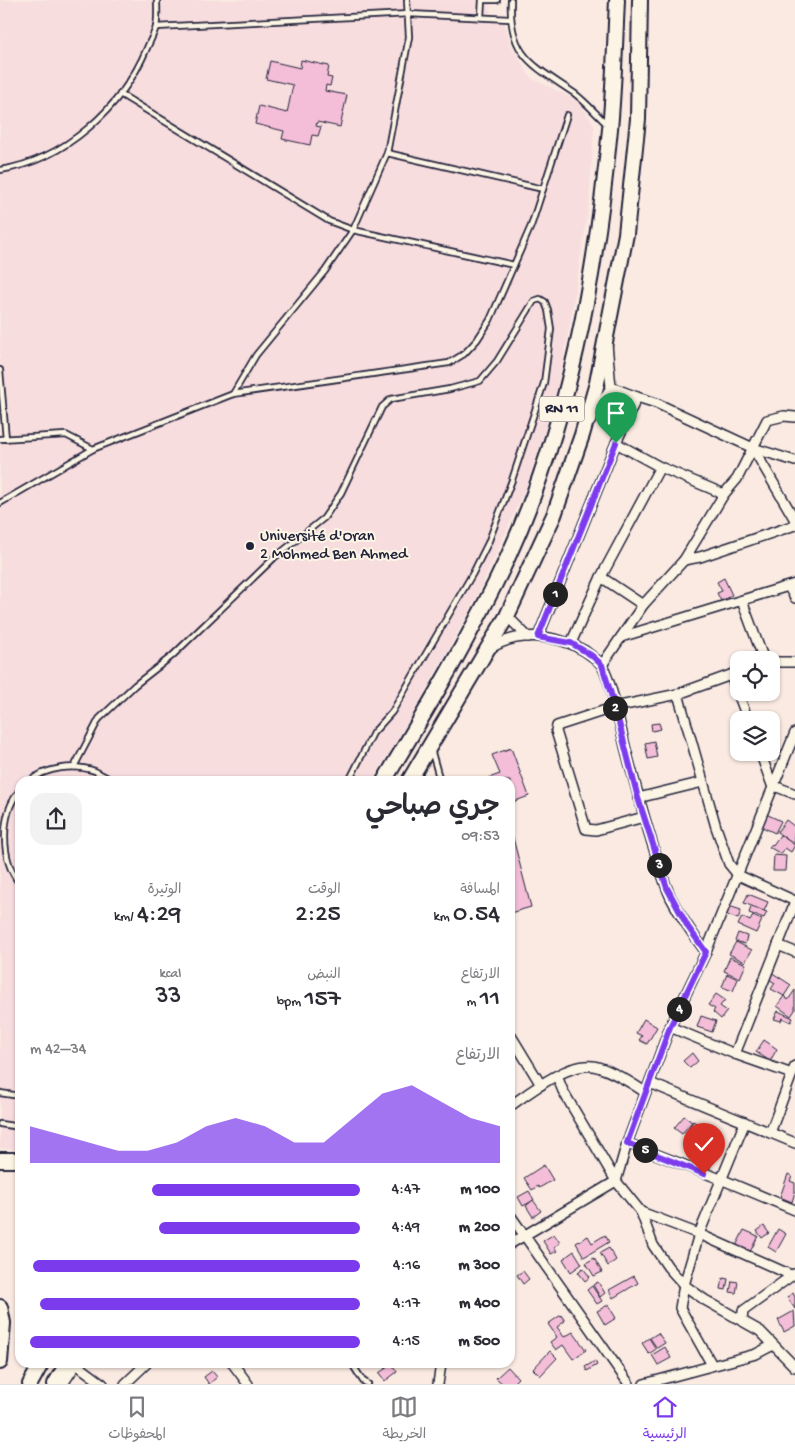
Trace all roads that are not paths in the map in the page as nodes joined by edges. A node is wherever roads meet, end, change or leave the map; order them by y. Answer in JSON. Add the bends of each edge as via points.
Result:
{"nodes":[{"id":1,"x":157,"y":0,"type":"edge"},
{"id":2,"x":407,"y":0,"type":"edge"},
{"id":3,"x":482,"y":0,"type":"edge"},
{"id":4,"x":497,"y":0,"type":"edge"},
{"id":5,"x":511,"y":0,"type":"edge"},
{"id":6,"x":618,"y":0,"type":"edge"},
{"id":7,"x":640,"y":0,"type":"edge"},
{"id":8,"x":409,"y":14,"type":"junction"},
{"id":9,"x":481,"y":17,"type":"junction"},
{"id":10,"x":510,"y":19,"type":"junction"},
{"id":11,"x":156,"y":27,"type":"junction"},
{"id":12,"x":120,"y":94,"type":"junction"},
{"id":13,"x":567,"y":115,"type":"dead end"},
{"id":14,"x":610,"y":127,"type":"junction"},
{"id":15,"x":387,"y":153,"type":"junction"},
{"id":16,"x":0,"y":170,"type":"edge"},
{"id":17,"x":543,"y":189,"type":"junction"},
{"id":18,"x":353,"y":230,"type":"junction"},
{"id":19,"x":514,"y":265,"type":"junction"},
{"id":20,"x":605,"y":338,"type":"junction"},
{"id":21,"x":0,"y":370,"type":"edge"},
{"id":22,"x":611,"y":387,"type":"junction"},
{"id":23,"x":233,"y":394,"type":"junction"},
{"id":24,"x":636,"y":397,"type":"junction"},
{"id":25,"x":795,"y":417,"type":"edge"},
{"id":26,"x":582,"y":435,"type":"junction"},
{"id":27,"x":3,"y":439,"type":"edge"},
{"id":28,"x":616,"y":443,"type":"junction"},
{"id":29,"x":753,"y":448,"type":"junction"},
{"id":30,"x":94,"y":449,"type":"junction"},
{"id":31,"x":795,"y":460,"type":"edge"},
{"id":32,"x":660,"y":467,"type":"junction"},
{"id":33,"x":724,"y":494,"type":"junction"},
{"id":34,"x":0,"y":503,"type":"edge"},
{"id":35,"x":795,"y":520,"type":"edge"},
{"id":36,"x":795,"y":525,"type":"edge"},
{"id":37,"x":684,"y":560,"type":"junction"},
{"id":38,"x":601,"y":577,"type":"junction"},
{"id":39,"x":792,"y":585,"type":"edge"},
{"id":40,"x":795,"y":598,"type":"edge"},
{"id":41,"x":742,"y":601,"type":"junction"},
{"id":42,"x":643,"y":605,"type":"junction"},
{"id":43,"x":506,"y":616,"type":"junction"},
{"id":44,"x":538,"y":637,"type":"junction"},
{"id":45,"x":621,"y":637,"type":"junction"},
{"id":46,"x":528,"y":638,"type":"junction"},
{"id":47,"x":571,"y":643,"type":"junction"},
{"id":48,"x":761,"y":651,"type":"edge"},
{"id":49,"x":484,"y":653,"type":"junction"},
{"id":50,"x":780,"y":662,"type":"edge"},
{"id":51,"x":795,"y":662,"type":"edge"},
{"id":52,"x":602,"y":665,"type":"junction"},
{"id":53,"x":730,"y":676,"type":"edge"},
{"id":54,"x":678,"y":694,"type":"junction"},
{"id":55,"x":615,"y":707,"type":"junction"},
{"id":56,"x":795,"y":733,"type":"edge"},
{"id":57,"x":431,"y":747,"type":"junction"},
{"id":58,"x":763,"y":761,"type":"edge"},
{"id":59,"x":74,"y":767,"type":"junction"},
{"id":60,"x":40,"y":776,"type":"edge"},
{"id":61,"x":104,"y":776,"type":"edge"},
{"id":62,"x":352,"y":776,"type":"edge"},
{"id":63,"x":387,"y":776,"type":"edge"},
{"id":64,"x":412,"y":776,"type":"edge"},
{"id":65,"x":439,"y":776,"type":"edge"},
{"id":66,"x":703,"y":782,"type":"junction"},
{"id":67,"x":772,"y":785,"type":"junction"},
{"id":68,"x":795,"y":794,"type":"edge"},
{"id":69,"x":15,"y":798,"type":"edge"},
{"id":70,"x":638,"y":798,"type":"junction"},
{"id":71,"x":644,"y":817,"type":"junction"},
{"id":72,"x":0,"y":833,"type":"edge"},
{"id":73,"x":738,"y":875,"type":"junction"},
{"id":74,"x":15,"y":878,"type":"edge"},
{"id":75,"x":795,"y":902,"type":"edge"},
{"id":76,"x":778,"y":944,"type":"junction"},
{"id":77,"x":706,"y":952,"type":"junction"},
{"id":78,"x":795,"y":952,"type":"edge"},
{"id":79,"x":670,"y":1027,"type":"junction"},
{"id":80,"x":515,"y":1042,"type":"edge"},
{"id":81,"x":735,"y":1054,"type":"junction"},
{"id":82,"x":793,"y":1070,"type":"edge"},
{"id":83,"x":557,"y":1076,"type":"junction"},
{"id":84,"x":650,"y":1083,"type":"junction"},
{"id":85,"x":541,"y":1085,"type":"junction"},
{"id":86,"x":645,"y":1092,"type":"junction"},
{"id":87,"x":0,"y":1094,"type":"edge"},
{"id":88,"x":15,"y":1096,"type":"edge"},
{"id":89,"x":515,"y":1103,"type":"edge"},
{"id":90,"x":745,"y":1122,"type":"junction"},
{"id":91,"x":0,"y":1124,"type":"edge"},
{"id":92,"x":15,"y":1126,"type":"edge"},
{"id":93,"x":770,"y":1134,"type":"junction"},
{"id":94,"x":627,"y":1143,"type":"junction"},
{"id":95,"x":795,"y":1143,"type":"edge"},
{"id":96,"x":0,"y":1160,"type":"edge"},
{"id":97,"x":15,"y":1160,"type":"edge"},
{"id":98,"x":723,"y":1180,"type":"junction"},
{"id":99,"x":616,"y":1181,"type":"junction"},
{"id":100,"x":795,"y":1210,"type":"edge"},
{"id":101,"x":641,"y":1212,"type":"junction"},
{"id":102,"x":515,"y":1222,"type":"edge"},
{"id":103,"x":699,"y":1234,"type":"junction"},
{"id":104,"x":525,"y":1236,"type":"junction"},
{"id":105,"x":515,"y":1241,"type":"edge"},
{"id":106,"x":793,"y":1274,"type":"edge"},
{"id":107,"x":684,"y":1285,"type":"junction"},
{"id":108,"x":0,"y":1306,"type":"edge"},
{"id":109,"x":742,"y":1320,"type":"junction"},
{"id":110,"x":774,"y":1345,"type":"junction"},
{"id":111,"x":0,"y":1362,"type":"edge"},
{"id":112,"x":712,"y":1365,"type":"junction"},
{"id":113,"x":795,"y":1367,"type":"edge"},
{"id":114,"x":39,"y":1368,"type":"edge"},
{"id":115,"x":65,"y":1368,"type":"edge"},
{"id":116,"x":74,"y":1368,"type":"edge"},
{"id":117,"x":81,"y":1368,"type":"edge"},
{"id":118,"x":142,"y":1368,"type":"edge"},
{"id":119,"x":237,"y":1368,"type":"edge"},
{"id":120,"x":355,"y":1368,"type":"edge"},
{"id":121,"x":440,"y":1368,"type":"edge"},
{"id":122,"x":30,"y":1384,"type":"edge"},
{"id":123,"x":55,"y":1384,"type":"edge"},
{"id":124,"x":64,"y":1384,"type":"edge"},
{"id":125,"x":103,"y":1384,"type":"edge"},
{"id":126,"x":125,"y":1384,"type":"edge"},
{"id":127,"x":248,"y":1384,"type":"edge"},
{"id":128,"x":368,"y":1384,"type":"edge"},
{"id":129,"x":438,"y":1384,"type":"edge"},
{"id":130,"x":629,"y":1384,"type":"edge"},
{"id":131,"x":644,"y":1384,"type":"edge"}],
"edges":[{"from":1,"to":11,"type":"lane"},
{"from":2,"to":8,"type":"lane"},
{"from":3,"to":4,"type":"lane"},
{"from":3,"to":9,"type":"lane"},
{"from":5,"to":10,"type":"lane"},
{"from":6,"to":14,"type":"highway","number":"RN 11"},
{"from":7,"to":20,"type":"highway","number":"RN 11","via":[[636,138],[626,234]]},
{"from":8,"to":9,"type":"lane"},
{"from":8,"to":11,"type":"lane"},
{"from":8,"to":15,"type":"lane","via":[[410,37]]},
{"from":9,"to":10,"type":"lane"},
{"from":10,"to":14,"type":"lane","via":[[517,45],[528,61],[575,94]]},
{"from":11,"to":12,"type":"lane","via":[[140,65]]},
{"from":12,"to":16,"type":"lane","via":[[98,119],[67,144],[38,160]]},
{"from":12,"to":18,"type":"lane","via":[[329,221]]},
{"from":13,"to":17,"type":"lane"},
{"from":14,"to":63,"type":"highway","number":"RN 11","via":[[599,231],[575,359],[531,501],[480,614]]},
{"from":15,"to":17,"type":"lane"},
{"from":15,"to":18,"type":"lane"},
{"from":17,"to":19,"type":"lane","via":[[532,226]]},
{"from":18,"to":19,"type":"lane"},
{"from":18,"to":23,"type":"lane","via":[[325,271],[256,355]]},
{"from":19,"to":23,"type":"lane","via":[[490,320],[477,340],[464,354],[449,363]]},
{"from":20,"to":22,"type":"street"},
{"from":20,"to":26,"type":"highway","number":"RN 11","via":[[597,383]]},
{"from":21,"to":27,"type":"lane"},
{"from":22,"to":24,"type":"street"},
{"from":22,"to":26,"type":"street"},
{"from":23,"to":30,"type":"lane"},
{"from":24,"to":28,"type":"street"},
{"from":24,"to":29,"type":"street"},
{"from":25,"to":29,"type":"street","via":[[767,420]]},
{"from":26,"to":43,"type":"highway","number":"RN 11","via":[[554,515]]},
{"from":27,"to":30,"type":"lane","via":[[66,435]]},
{"from":28,"to":32,"type":"street"},
{"from":28,"to":44,"type":"street"},
{"from":29,"to":31,"type":"street"},
{"from":29,"to":33,"type":"street"},
{"from":29,"to":35,"type":"street"},
{"from":30,"to":34,"type":"lane"},
{"from":32,"to":33,"type":"street"},
{"from":32,"to":38,"type":"street"},
{"from":33,"to":37,"type":"street"},
{"from":36,"to":37,"type":"street"},
{"from":37,"to":42,"type":"street"},
{"from":38,"to":42,"type":"street"},
{"from":38,"to":47,"type":"street"},
{"from":39,"to":40,"type":"street"},
{"from":39,"to":41,"type":"street"},
{"from":41,"to":45,"type":"street"},
{"from":41,"to":48,"type":"street"},
{"from":42,"to":45,"type":"street"},
{"from":43,"to":46,"type":"street"},
{"from":43,"to":49,"type":"highway","number":"RN 11"},
{"from":44,"to":46,"type":"street"},
{"from":44,"to":47,"type":"street"},
{"from":45,"to":52,"type":"street"},
{"from":46,"to":49,"type":"street","via":[[509,640]]},
{"from":47,"to":52,"type":"street"},
{"from":49,"to":57,"type":"highway","number":"RN 11"},
{"from":50,"to":51,"type":"street"},
{"from":52,"to":55,"type":"street"},
{"from":53,"to":54,"type":"street"},
{"from":54,"to":55,"type":"street"},
{"from":54,"to":66,"type":"street"},
{"from":55,"to":70,"type":"street"},
{"from":55,"to":71,"type":"street","via":[[570,720],[557,726],[556,731],[586,829],[596,830]]},
{"from":56,"to":67,"type":"street"},
{"from":57,"to":64,"type":"highway","number":"RN 11"},
{"from":57,"to":65,"type":"lane"},
{"from":58,"to":67,"type":"street"},
{"from":59,"to":60,"type":"lane","via":[[53,770]]},
{"from":59,"to":61,"type":"lane"},
{"from":59,"to":62,"type":"lane","via":[[99,719],[135,684],[172,656],[274,558],[324,518],[341,494],[382,407],[391,400],[480,381],[497,361],[534,300],[545,302],[551,329],[544,383],[488,543],[392,712],[374,733]]},
{"from":66,"to":70,"type":"street"},
{"from":66,"to":73,"type":"street","via":[[724,853]]},
{"from":67,"to":68,"type":"street"},
{"from":67,"to":73,"type":"street"},
{"from":69,"to":72,"type":"lane","via":[[6,812]]},
{"from":70,"to":71,"type":"street"},
{"from":71,"to":77,"type":"street","via":[[667,888]]},
{"from":72,"to":74,"type":"lane","via":[[3,855]]},
{"from":73,"to":75,"type":"street"},
{"from":73,"to":77,"type":"street"},
{"from":75,"to":76,"type":"street"},
{"from":76,"to":78,"type":"street"},
{"from":76,"to":81,"type":"street"},
{"from":77,"to":79,"type":"street"},
{"from":79,"to":81,"type":"street"},
{"from":79,"to":84,"type":"street"},
{"from":80,"to":85,"type":"street"},
{"from":81,"to":82,"type":"street"},
{"from":82,"to":93,"type":"street"},
{"from":83,"to":85,"type":"street"},
{"from":83,"to":86,"type":"street","via":[[575,1068],[593,1066]]},
{"from":83,"to":99,"type":"street"},
{"from":84,"to":86,"type":"street"},
{"from":84,"to":90,"type":"street"},
{"from":85,"to":89,"type":"street"},
{"from":86,"to":94,"type":"street"},
{"from":87,"to":88,"type":"lane"},
{"from":90,"to":93,"type":"street"},
{"from":90,"to":98,"type":"street"},
{"from":91,"to":92,"type":"lane"},
{"from":93,"to":95,"type":"street"},
{"from":94,"to":98,"type":"street"},
{"from":94,"to":99,"type":"street"},
{"from":96,"to":97,"type":"highway"},
{"from":98,"to":100,"type":"street"},
{"from":98,"to":103,"type":"street"},
{"from":99,"to":101,"type":"street"},
{"from":99,"to":104,"type":"street"},
{"from":101,"to":103,"type":"street"},
{"from":101,"to":107,"type":"street","via":[[653,1245]]},
{"from":102,"to":104,"type":"street"},
{"from":103,"to":106,"type":"street"},
{"from":103,"to":107,"type":"street"},
{"from":104,"to":105,"type":"street"},
{"from":104,"to":130,"type":"street"},
{"from":106,"to":109,"type":"street","via":[[743,1311]]},
{"from":107,"to":109,"type":"street"},
{"from":107,"to":112,"type":"street","via":[[680,1308]]},
{"from":108,"to":111,"type":"highway","via":[[3,1323]]},
{"from":109,"to":110,"type":"street"},
{"from":110,"to":112,"type":"street","via":[[756,1354]]},
{"from":110,"to":113,"type":"street"},
{"from":112,"to":131,"type":"street"},
{"from":114,"to":122,"type":"highway"},
{"from":115,"to":123,"type":"highway"},
{"from":116,"to":124,"type":"street"},
{"from":117,"to":125,"type":"street"},
{"from":118,"to":126,"type":"street"},
{"from":119,"to":127,"type":"street"},
{"from":120,"to":128,"type":"lane"},
{"from":121,"to":129,"type":"street"}]}
